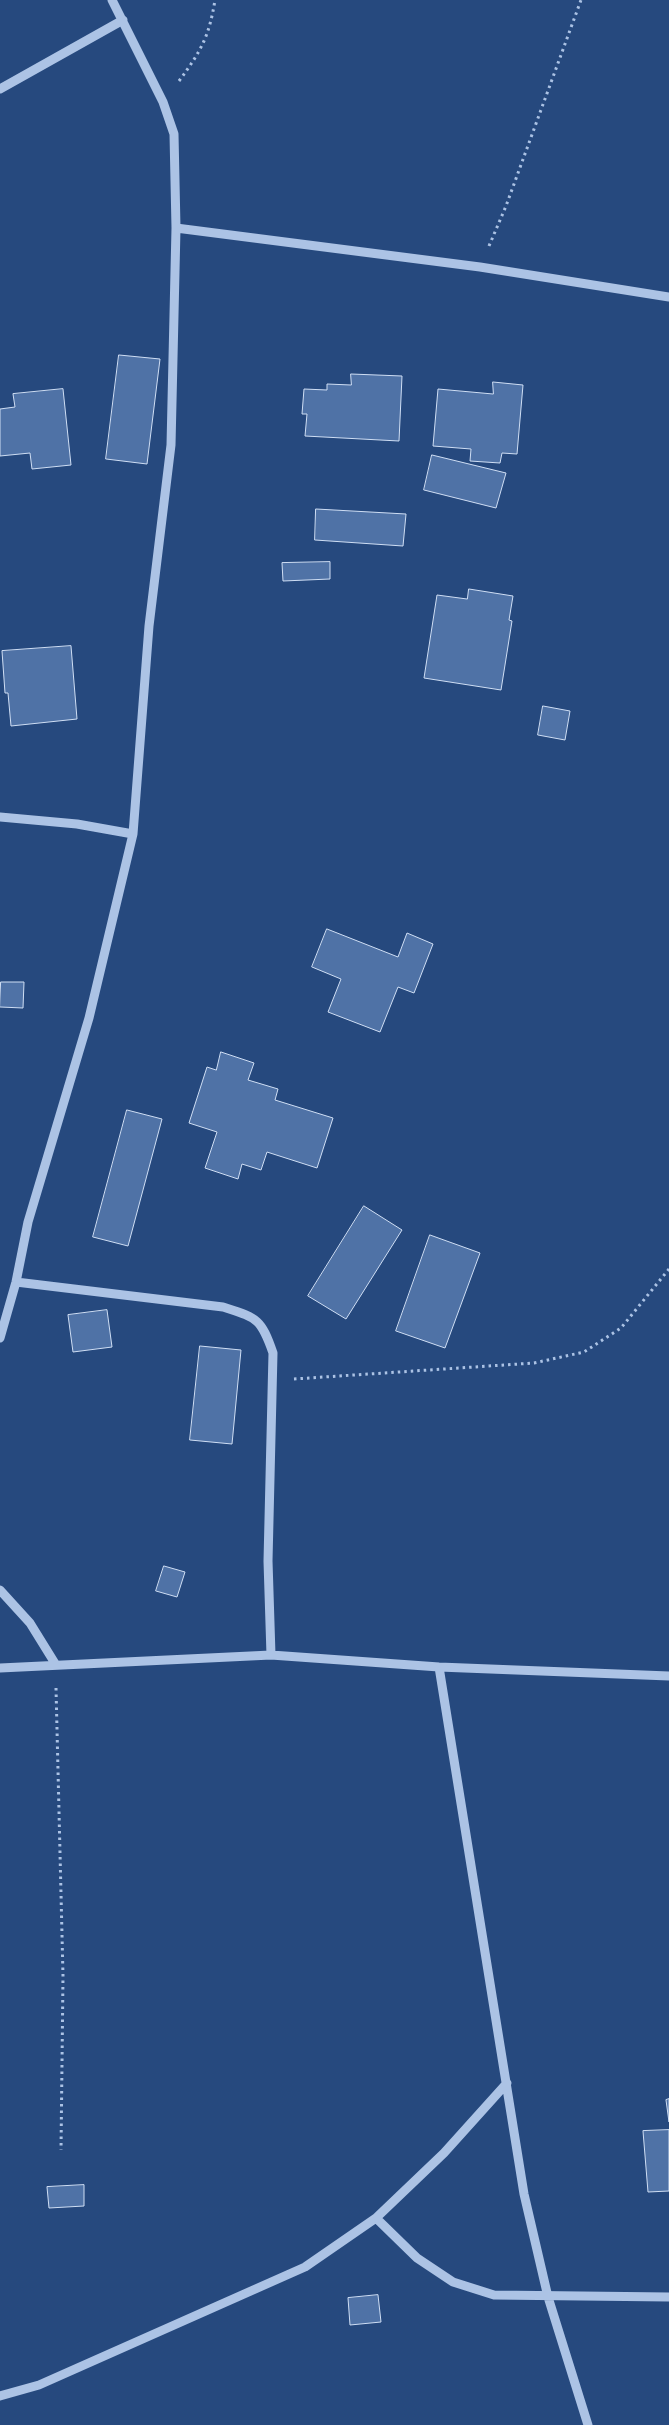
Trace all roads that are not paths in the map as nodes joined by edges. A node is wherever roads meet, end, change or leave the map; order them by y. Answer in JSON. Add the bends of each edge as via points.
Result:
{"nodes":[{"id":1,"x":112,"y":0,"type":"edge"},
{"id":2,"x":123,"y":20,"type":"junction"},
{"id":3,"x":0,"y":89,"type":"edge"},
{"id":4,"x":176,"y":228,"type":"junction"},
{"id":5,"x":669,"y":297,"type":"edge"},
{"id":6,"x":0,"y":817,"type":"edge"},
{"id":7,"x":133,"y":834,"type":"junction"},
{"id":8,"x":16,"y":1282,"type":"junction"},
{"id":9,"x":0,"y":1338,"type":"edge"},
{"id":10,"x":0,"y":1590,"type":"edge"},
{"id":11,"x":271,"y":1656,"type":"junction"},
{"id":12,"x":56,"y":1665,"type":"junction"},
{"id":13,"x":439,"y":1667,"type":"junction"},
{"id":14,"x":0,"y":1668,"type":"edge"},
{"id":15,"x":669,"y":1676,"type":"edge"},
{"id":16,"x":506,"y":2083,"type":"junction"},
{"id":17,"x":376,"y":2218,"type":"junction"},
{"id":18,"x":548,"y":2297,"type":"junction"},
{"id":19,"x":669,"y":2297,"type":"edge"},
{"id":20,"x":0,"y":2396,"type":"edge"},
{"id":21,"x":588,"y":2425,"type":"edge"}],
"edges":[{"from":1,"to":2,"type":"street"},
{"from":2,"to":3,"type":"street"},
{"from":2,"to":4,"type":"street","via":[[163,102],[174,134]]},
{"from":4,"to":5,"type":"street","via":[[480,267]]},
{"from":4,"to":7,"type":"street","via":[[171,445],[149,626]]},
{"from":6,"to":7,"type":"street","via":[[77,824]]},
{"from":7,"to":8,"type":"street","via":[[88,1018],[28,1222]]},
{"from":8,"to":9,"type":"street"},
{"from":8,"to":11,"type":"street","via":[[223,1307],[250,1316],[265,1329],[273,1353],[274,1380],[269,1470]]},
{"from":10,"to":12,"type":"street","via":[[30,1623]]},
{"from":11,"to":12,"type":"street"},
{"from":11,"to":13,"type":"street"},
{"from":12,"to":14,"type":"street"},
{"from":13,"to":15,"type":"street"},
{"from":13,"to":16,"type":"street"},
{"from":16,"to":17,"type":"street","via":[[444,2153]]},
{"from":16,"to":18,"type":"street","via":[[524,2194]]},
{"from":17,"to":18,"type":"street","via":[[417,2258],[453,2282],[494,2295]]},
{"from":17,"to":20,"type":"street","via":[[305,2267],[40,2385]]},
{"from":18,"to":19,"type":"street"},
{"from":18,"to":21,"type":"street"}]}
